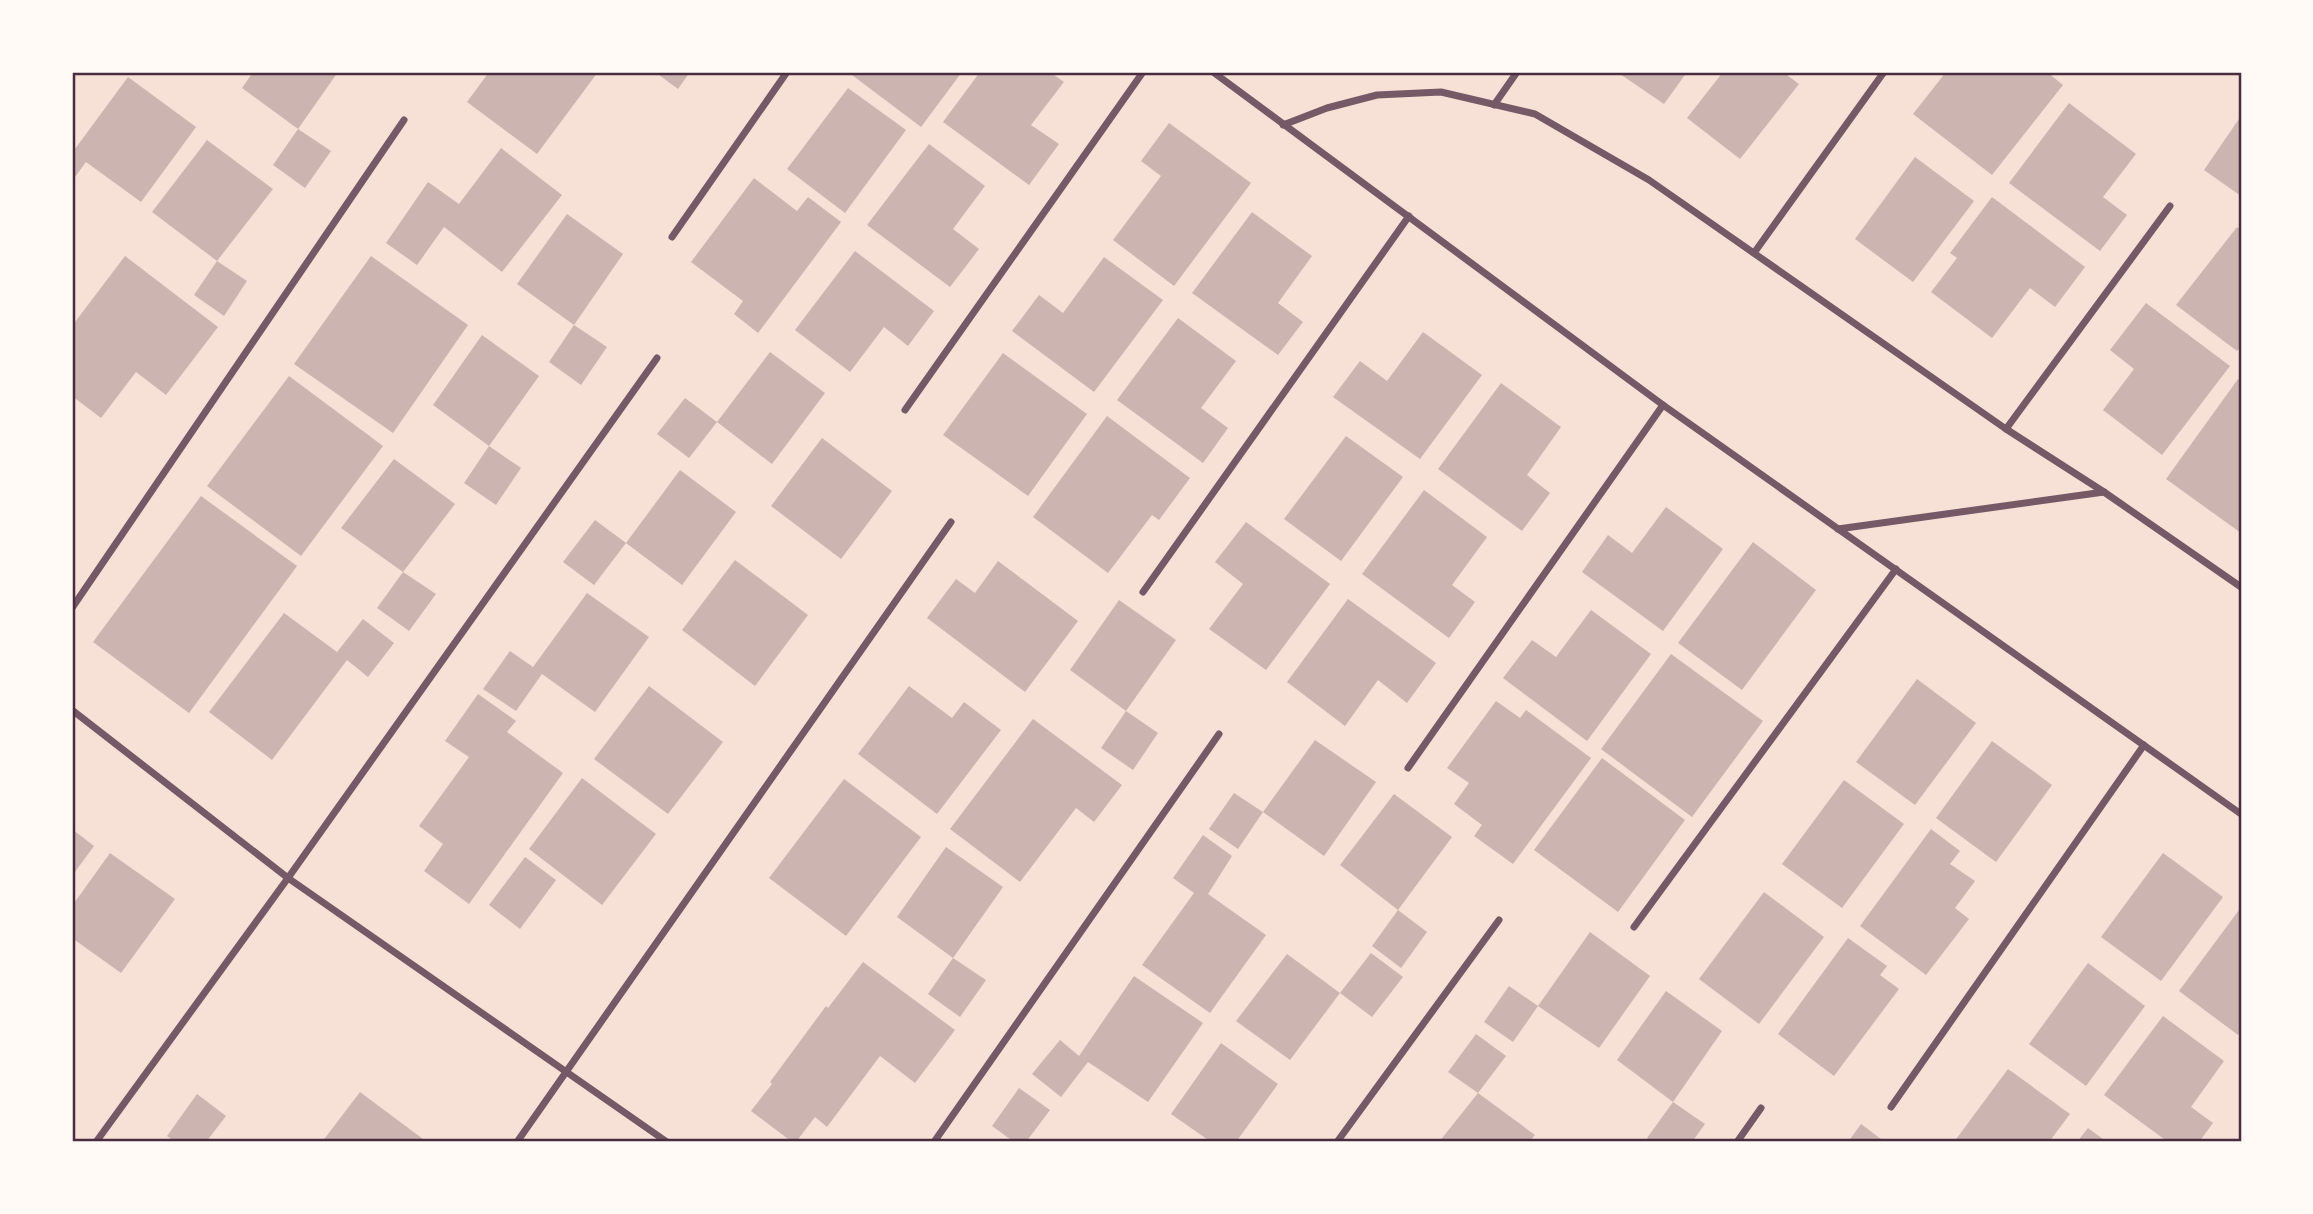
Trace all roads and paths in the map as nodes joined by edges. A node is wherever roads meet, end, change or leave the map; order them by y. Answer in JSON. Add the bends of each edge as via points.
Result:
{"nodes":[{"id":1,"x":787,"y":72,"type":"edge"},
{"id":2,"x":1143,"y":72,"type":"edge"},
{"id":3,"x":1213,"y":72,"type":"edge"},
{"id":4,"x":1517,"y":72,"type":"edge"},
{"id":5,"x":1884,"y":72,"type":"edge"},
{"id":6,"x":1494,"y":105,"type":"junction"},
{"id":7,"x":404,"y":120,"type":"dead end"},
{"id":8,"x":1283,"y":125,"type":"junction"},
{"id":9,"x":2170,"y":206,"type":"dead end"},
{"id":10,"x":1409,"y":216,"type":"junction"},
{"id":11,"x":672,"y":237,"type":"dead end"},
{"id":12,"x":1754,"y":253,"type":"junction"},
{"id":13,"x":657,"y":358,"type":"dead end"},
{"id":14,"x":1663,"y":405,"type":"junction"},
{"id":15,"x":905,"y":410,"type":"dead end"},
{"id":16,"x":2006,"y":429,"type":"junction"},
{"id":17,"x":2104,"y":492,"type":"junction"},
{"id":18,"x":951,"y":522,"type":"dead end"},
{"id":19,"x":1838,"y":529,"type":"junction"},
{"id":20,"x":1896,"y":569,"type":"junction"},
{"id":21,"x":2241,"y":587,"type":"edge"},
{"id":22,"x":1143,"y":592,"type":"dead end"},
{"id":23,"x":72,"y":608,"type":"edge"},
{"id":24,"x":72,"y":710,"type":"edge"},
{"id":25,"x":1219,"y":734,"type":"dead end"},
{"id":26,"x":2144,"y":745,"type":"junction"},
{"id":27,"x":1408,"y":768,"type":"dead end"},
{"id":28,"x":2241,"y":814,"type":"edge"},
{"id":29,"x":288,"y":878,"type":"junction"},
{"id":30,"x":1499,"y":920,"type":"dead end"},
{"id":31,"x":1634,"y":927,"type":"dead end"},
{"id":32,"x":567,"y":1072,"type":"junction"},
{"id":33,"x":1891,"y":1107,"type":"dead end"},
{"id":34,"x":1761,"y":1108,"type":"dead end"},
{"id":35,"x":96,"y":1142,"type":"edge"},
{"id":36,"x":517,"y":1142,"type":"edge"},
{"id":37,"x":667,"y":1142,"type":"edge"},
{"id":38,"x":934,"y":1142,"type":"edge"},
{"id":39,"x":1337,"y":1142,"type":"edge"},
{"id":40,"x":1737,"y":1142,"type":"edge"}],
"edges":[{"from":1,"to":11,"type":"street"},
{"from":2,"to":15,"type":"street"},
{"from":3,"to":8,"type":"street"},
{"from":4,"to":6,"type":"street"},
{"from":5,"to":12,"type":"street"},
{"from":6,"to":8,"type":"street","via":[[1441,92],[1377,95]]},
{"from":6,"to":12,"type":"street","via":[[1535,114],[1558,127],[1649,180]]},
{"from":7,"to":23,"type":"street"},
{"from":8,"to":10,"type":"street"},
{"from":9,"to":16,"type":"street"},
{"from":10,"to":14,"type":"street"},
{"from":10,"to":22,"type":"street"},
{"from":12,"to":16,"type":"street"},
{"from":13,"to":29,"type":"street"},
{"from":14,"to":19,"type":"street"},
{"from":14,"to":27,"type":"street"},
{"from":16,"to":17,"type":"street"},
{"from":17,"to":19,"type":"street"},
{"from":17,"to":21,"type":"street"},
{"from":18,"to":32,"type":"street"},
{"from":19,"to":20,"type":"street"},
{"from":20,"to":26,"type":"street"},
{"from":20,"to":31,"type":"street"},
{"from":24,"to":29,"type":"street"},
{"from":25,"to":38,"type":"street"},
{"from":26,"to":28,"type":"street"},
{"from":26,"to":33,"type":"street"},
{"from":29,"to":32,"type":"street"},
{"from":29,"to":35,"type":"street"},
{"from":30,"to":39,"type":"street"},
{"from":32,"to":36,"type":"street"},
{"from":32,"to":37,"type":"street"},
{"from":34,"to":40,"type":"street"}]}
